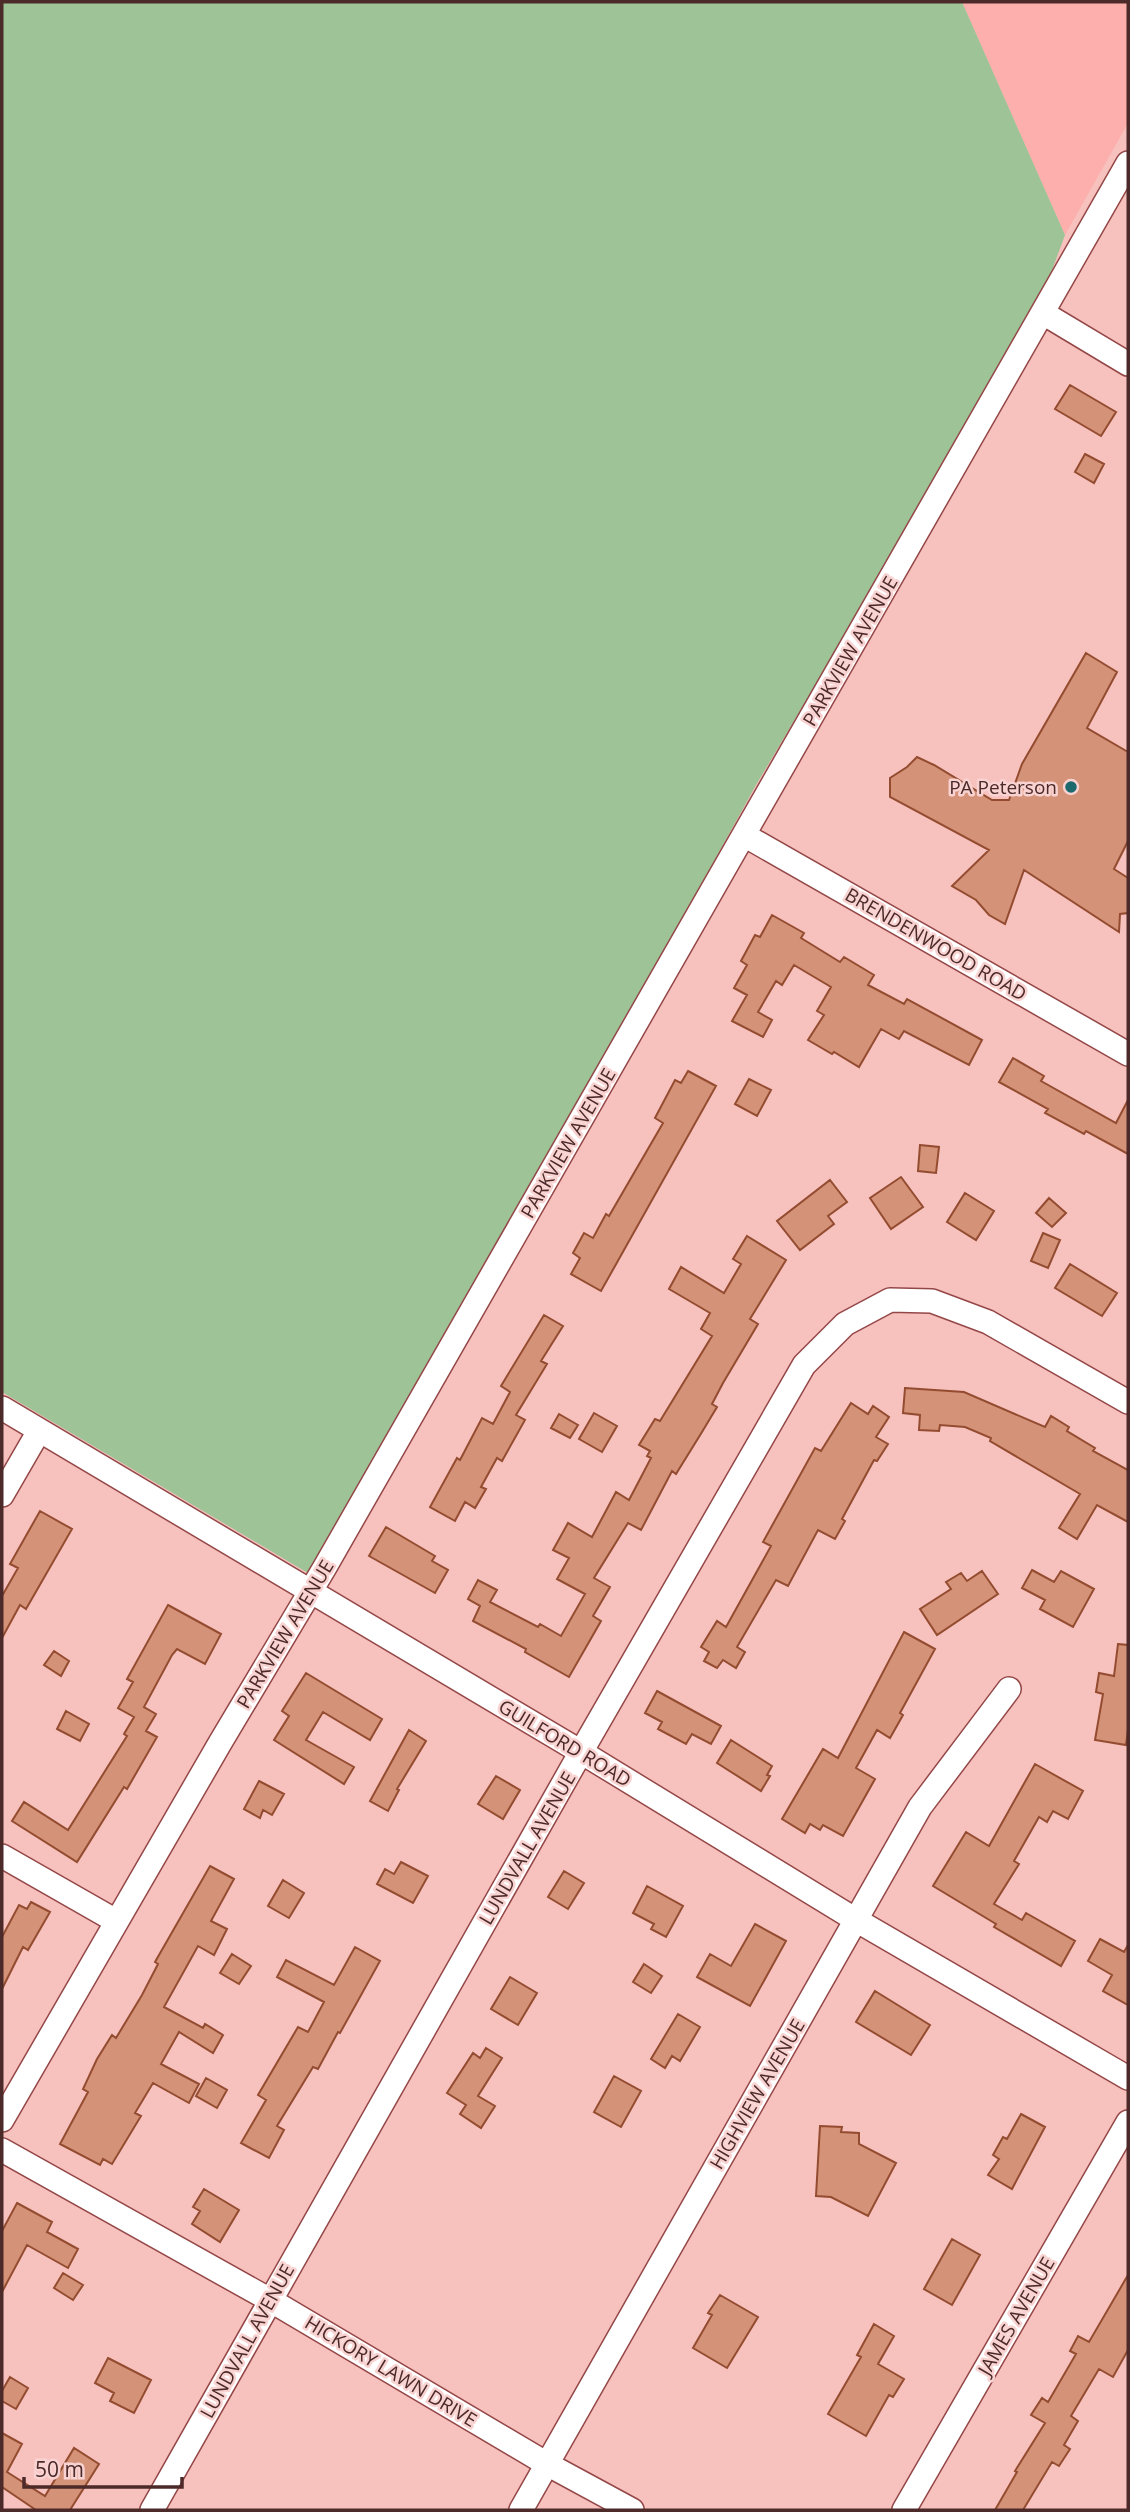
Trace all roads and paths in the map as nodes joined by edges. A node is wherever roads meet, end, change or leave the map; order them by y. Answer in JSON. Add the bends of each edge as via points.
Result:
{"nodes":[{"id":1,"x":1128,"y":163,"type":"edge"},
{"id":2,"x":1043,"y":313,"type":"junction"},
{"id":3,"x":1128,"y":363,"type":"edge"},
{"id":4,"x":744,"y":835,"type":"junction"},
{"id":5,"x":1128,"y":1054,"type":"edge"},
{"id":6,"x":1128,"y":1402,"type":"edge"},
{"id":7,"x":2,"y":1408,"type":"edge"},
{"id":8,"x":39,"y":1431,"type":"junction"},
{"id":9,"x":2,"y":1495,"type":"edge"},
{"id":10,"x":311,"y":1592,"type":"junction"},
{"id":11,"x":1009,"y":1689,"type":"dead end"},
{"id":12,"x":581,"y":1752,"type":"junction"},
{"id":13,"x":2,"y":1856,"type":"edge"},
{"id":14,"x":856,"y":1920,"type":"junction"},
{"id":15,"x":116,"y":1921,"type":"junction"},
{"id":16,"x":1128,"y":2078,"type":"edge"},
{"id":17,"x":2,"y":2120,"type":"edge"},
{"id":18,"x":1128,"y":2122,"type":"edge"},
{"id":19,"x":2,"y":2150,"type":"edge"},
{"id":20,"x":270,"y":2300,"type":"junction"},
{"id":21,"x":547,"y":2464,"type":"junction"},
{"id":22,"x":152,"y":2510,"type":"edge"},
{"id":23,"x":521,"y":2510,"type":"edge"},
{"id":24,"x":632,"y":2510,"type":"edge"},
{"id":25,"x":904,"y":2510,"type":"edge"}],
"edges":[{"from":1,"to":2,"type":"street","name":"PARKVIEW AVENUE"},
{"from":2,"to":3,"type":"street"},
{"from":2,"to":4,"type":"street","name":"PARKVIEW AVENUE"},
{"from":4,"to":5,"type":"street","name":"BRENDENWOOD ROAD"},
{"from":4,"to":10,"type":"street","name":"PARKVIEW AVENUE"},
{"from":6,"to":12,"type":"street","name":"LUNDVALL AVENUE","via":[[988,1322],[932,1301],[890,1300],[845,1324],[804,1365]]},
{"from":7,"to":8,"type":"street","name":"GUILFORD ROAD"},
{"from":8,"to":9,"type":"street"},
{"from":8,"to":10,"type":"street","name":"GUILFORD ROAD"},
{"from":10,"to":12,"type":"street","name":"GUILFORD ROAD"},
{"from":10,"to":15,"type":"street","name":"PARKVIEW AVENUE"},
{"from":11,"to":14,"type":"street","name":"HIGHVIEW AVENUE","via":[[920,1807]]},
{"from":12,"to":14,"type":"street","name":"GUILFORD ROAD"},
{"from":12,"to":20,"type":"street","name":"LUNDVALL AVENUE"},
{"from":13,"to":15,"type":"street"},
{"from":14,"to":16,"type":"street","name":"GUILFORD ROAD"},
{"from":14,"to":21,"type":"street","name":"HIGHVIEW AVENUE"},
{"from":15,"to":17,"type":"street","name":"PARKVIEW AVENUE"},
{"from":18,"to":25,"type":"street","name":"JAMES AVENUE"},
{"from":19,"to":20,"type":"street","name":"HICKORY LAWN DRIVE"},
{"from":20,"to":21,"type":"street","name":"HICKORY LAWN DRIVE"},
{"from":20,"to":22,"type":"street","name":"LUNDVALL AVENUE"},
{"from":21,"to":23,"type":"street","name":"HIGHVIEW AVENUE"},
{"from":21,"to":24,"type":"street","name":"HICKORY LAWN DRIVE"}]}
